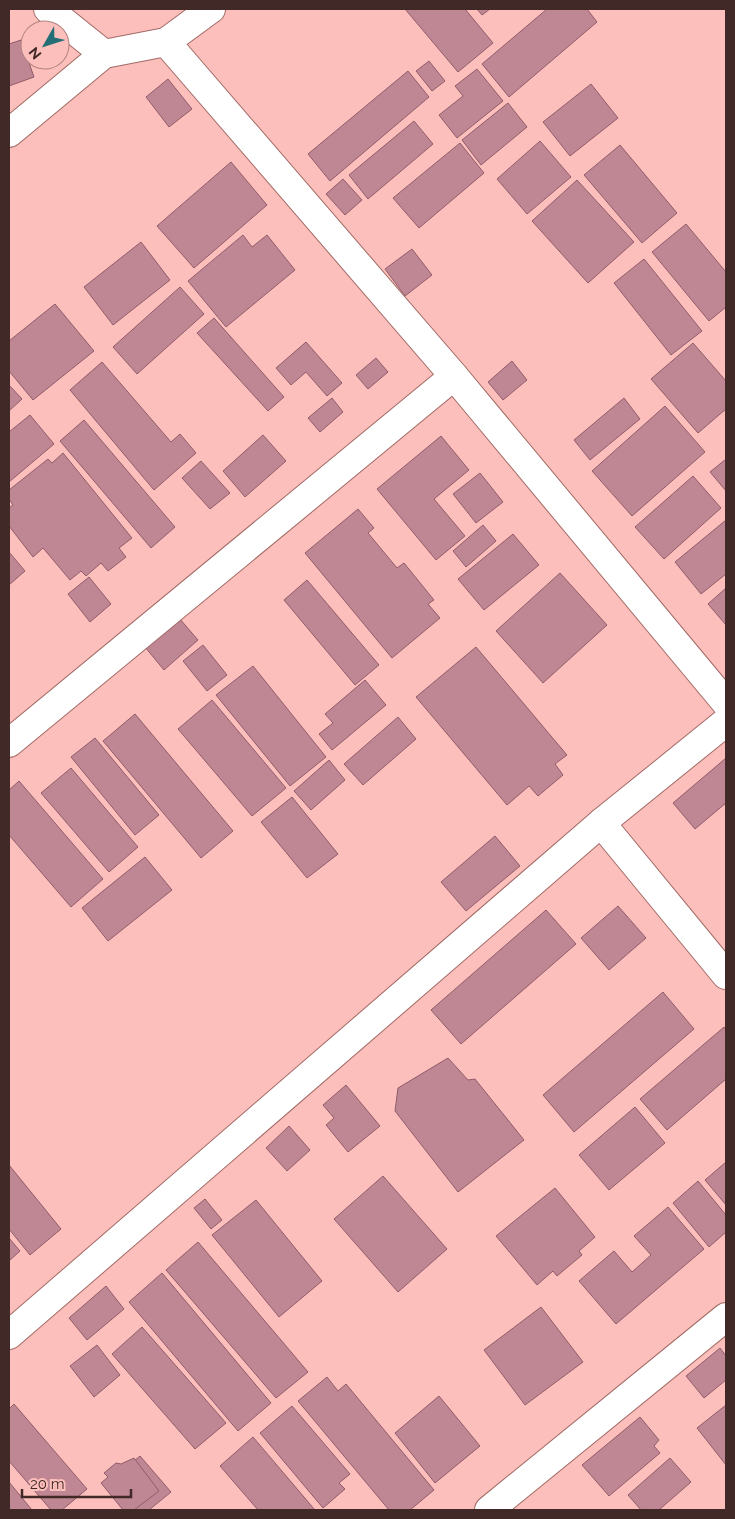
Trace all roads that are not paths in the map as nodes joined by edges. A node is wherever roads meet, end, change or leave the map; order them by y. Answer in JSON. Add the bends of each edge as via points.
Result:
{"nodes":[{"id":1,"x":48,"y":9,"type":"edge"},
{"id":2,"x":212,"y":9,"type":"edge"},
{"id":3,"x":166,"y":42,"type":"junction"},
{"id":4,"x":104,"y":54,"type":"junction"},
{"id":5,"x":9,"y":133,"type":"edge"},
{"id":6,"x":454,"y":376,"type":"junction"},
{"id":7,"x":726,"y":703,"type":"edge"},
{"id":8,"x":726,"y":722,"type":"edge"},
{"id":9,"x":9,"y":743,"type":"edge"},
{"id":10,"x":601,"y":823,"type":"junction"},
{"id":11,"x":726,"y":975,"type":"edge"},
{"id":12,"x":726,"y":1317,"type":"edge"},
{"id":13,"x":9,"y":1335,"type":"edge"},
{"id":14,"x":489,"y":1510,"type":"edge"}],
"edges":[{"from":1,"to":4,"type":"street"},
{"from":2,"to":3,"type":"street"},
{"from":3,"to":4,"type":"street"},
{"from":3,"to":6,"type":"street"},
{"from":4,"to":5,"type":"street"},
{"from":6,"to":7,"type":"street"},
{"from":6,"to":9,"type":"street"},
{"from":8,"to":10,"type":"street"},
{"from":10,"to":11,"type":"street"},
{"from":10,"to":13,"type":"street"},
{"from":12,"to":14,"type":"street"}]}
